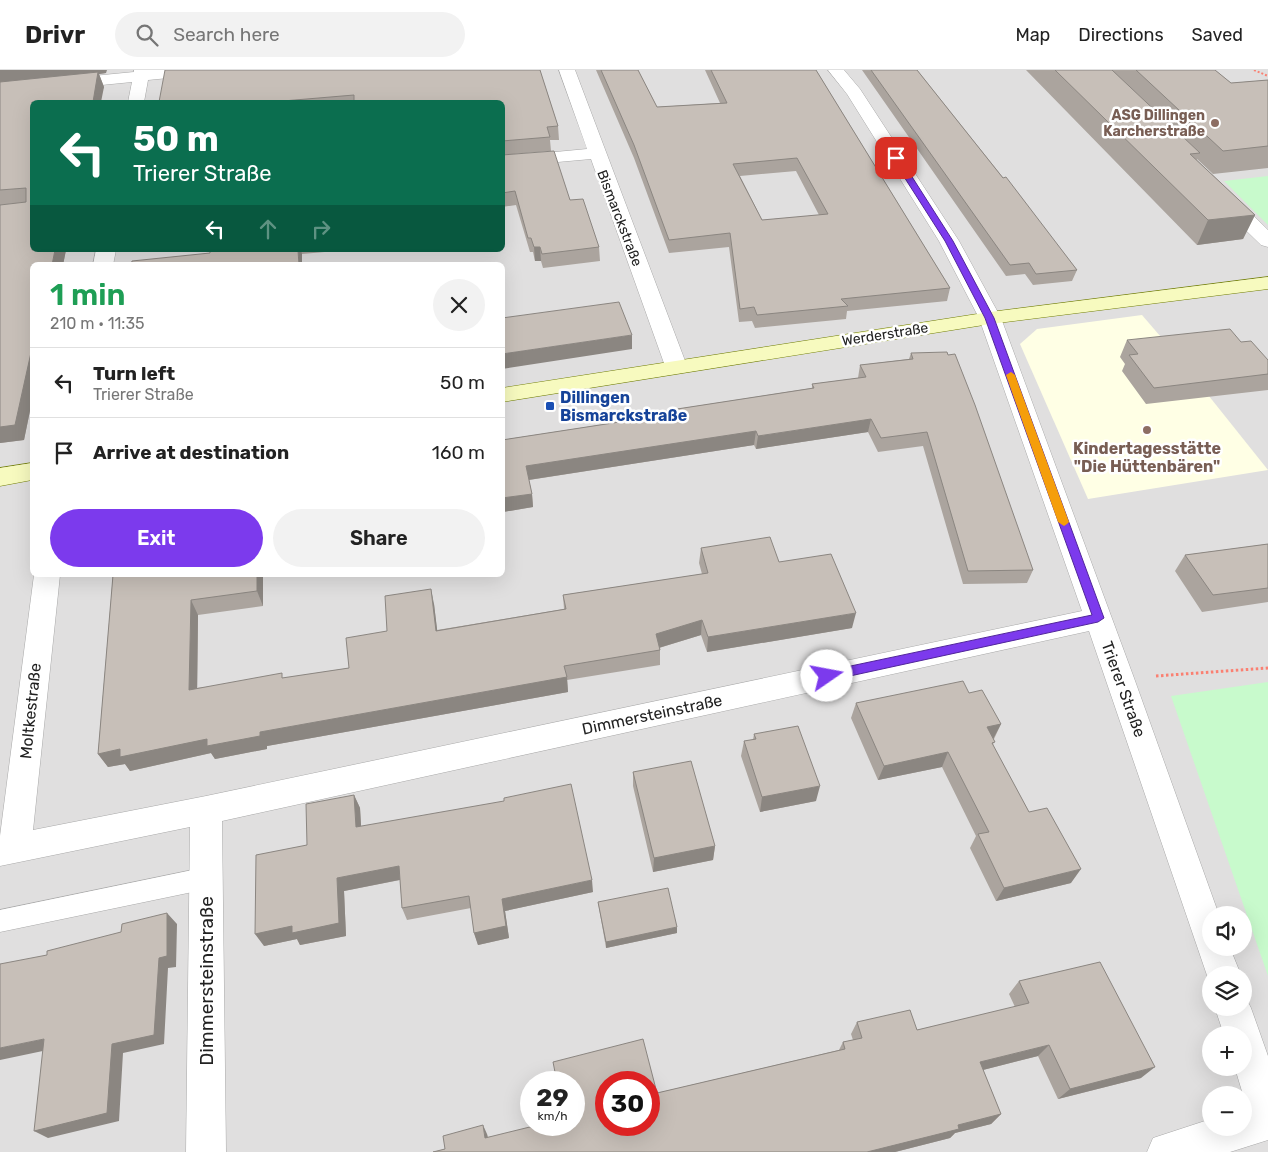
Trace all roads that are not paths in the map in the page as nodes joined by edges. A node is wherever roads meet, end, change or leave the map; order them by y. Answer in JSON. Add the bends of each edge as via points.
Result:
{"nodes":[{"id":1,"x":199,"y":70,"type":"edge"},
{"id":2,"x":567,"y":70,"type":"edge"},
{"id":3,"x":836,"y":70,"type":"edge"},
{"id":4,"x":142,"y":72,"type":"edge"},
{"id":5,"x":0,"y":90,"type":"edge"},
{"id":6,"x":136,"y":100,"type":"edge"},
{"id":7,"x":596,"y":153,"type":"junction"},
{"id":8,"x":505,"y":162,"type":"edge"},
{"id":9,"x":1212,"y":186,"type":"edge"},
{"id":10,"x":1268,"y":241,"type":"edge"},
{"id":11,"x":1268,"y":283,"type":"edge"},
{"id":12,"x":990,"y":318,"type":"junction"},
{"id":13,"x":676,"y":366,"type":"junction"},
{"id":14,"x":505,"y":394,"type":"edge"},
{"id":15,"x":30,"y":472,"type":"edge"},
{"id":16,"x":0,"y":477,"type":"edge"},
{"id":17,"x":47,"y":577,"type":"edge"},
{"id":18,"x":1098,"y":618,"type":"junction"},
{"id":19,"x":206,"y":810,"type":"junction"},
{"id":20,"x":8,"y":850,"type":"edge"},
{"id":21,"x":207,"y":878,"type":"junction"},
{"id":22,"x":1202,"y":915,"type":"edge"},
{"id":23,"x":0,"y":921,"type":"edge"},
{"id":24,"x":1252,"y":1064,"type":"edge"},
{"id":25,"x":1268,"y":1113,"type":"edge"},
{"id":26,"x":1268,"y":1121,"type":"edge"},
{"id":27,"x":206,"y":1152,"type":"edge"},
{"id":28,"x":1167,"y":1152,"type":"edge"}],
"edges":[{"from":1,"to":4,"type":"street"},
{"from":2,"to":7,"type":"street","name":"Bismarckstraße"},
{"from":3,"to":12,"type":"street","name":"Trierer Straße","via":[[854,92],[949,241]]},
{"from":4,"to":5,"type":"street"},
{"from":4,"to":6,"type":"street"},
{"from":7,"to":8,"type":"street"},
{"from":7,"to":13,"type":"street","name":"Bismarckstraße"},
{"from":9,"to":10,"type":"street"},
{"from":11,"to":12,"type":"street","name":"Werderstraße"},
{"from":12,"to":13,"type":"street","name":"Werderstraße"},
{"from":12,"to":18,"type":"street","name":"Trierer Straße"},
{"from":13,"to":14,"type":"street","name":"Werderstraße"},
{"from":15,"to":16,"type":"street"},
{"from":17,"to":20,"type":"street","name":"Moltkestraße"},
{"from":18,"to":19,"type":"street","name":"Dimmersteinstraße"},
{"from":18,"to":22,"type":"street","name":"Trierer Straße"},
{"from":19,"to":20,"type":"street","name":"Dimmersteinstraße"},
{"from":19,"to":21,"type":"street","name":"Dimmersteinstraße"},
{"from":21,"to":23,"type":"lane"},
{"from":21,"to":27,"type":"street","name":"Dimmersteinstraße"},
{"from":24,"to":25,"type":"street"},
{"from":26,"to":28,"type":"street"}]}
